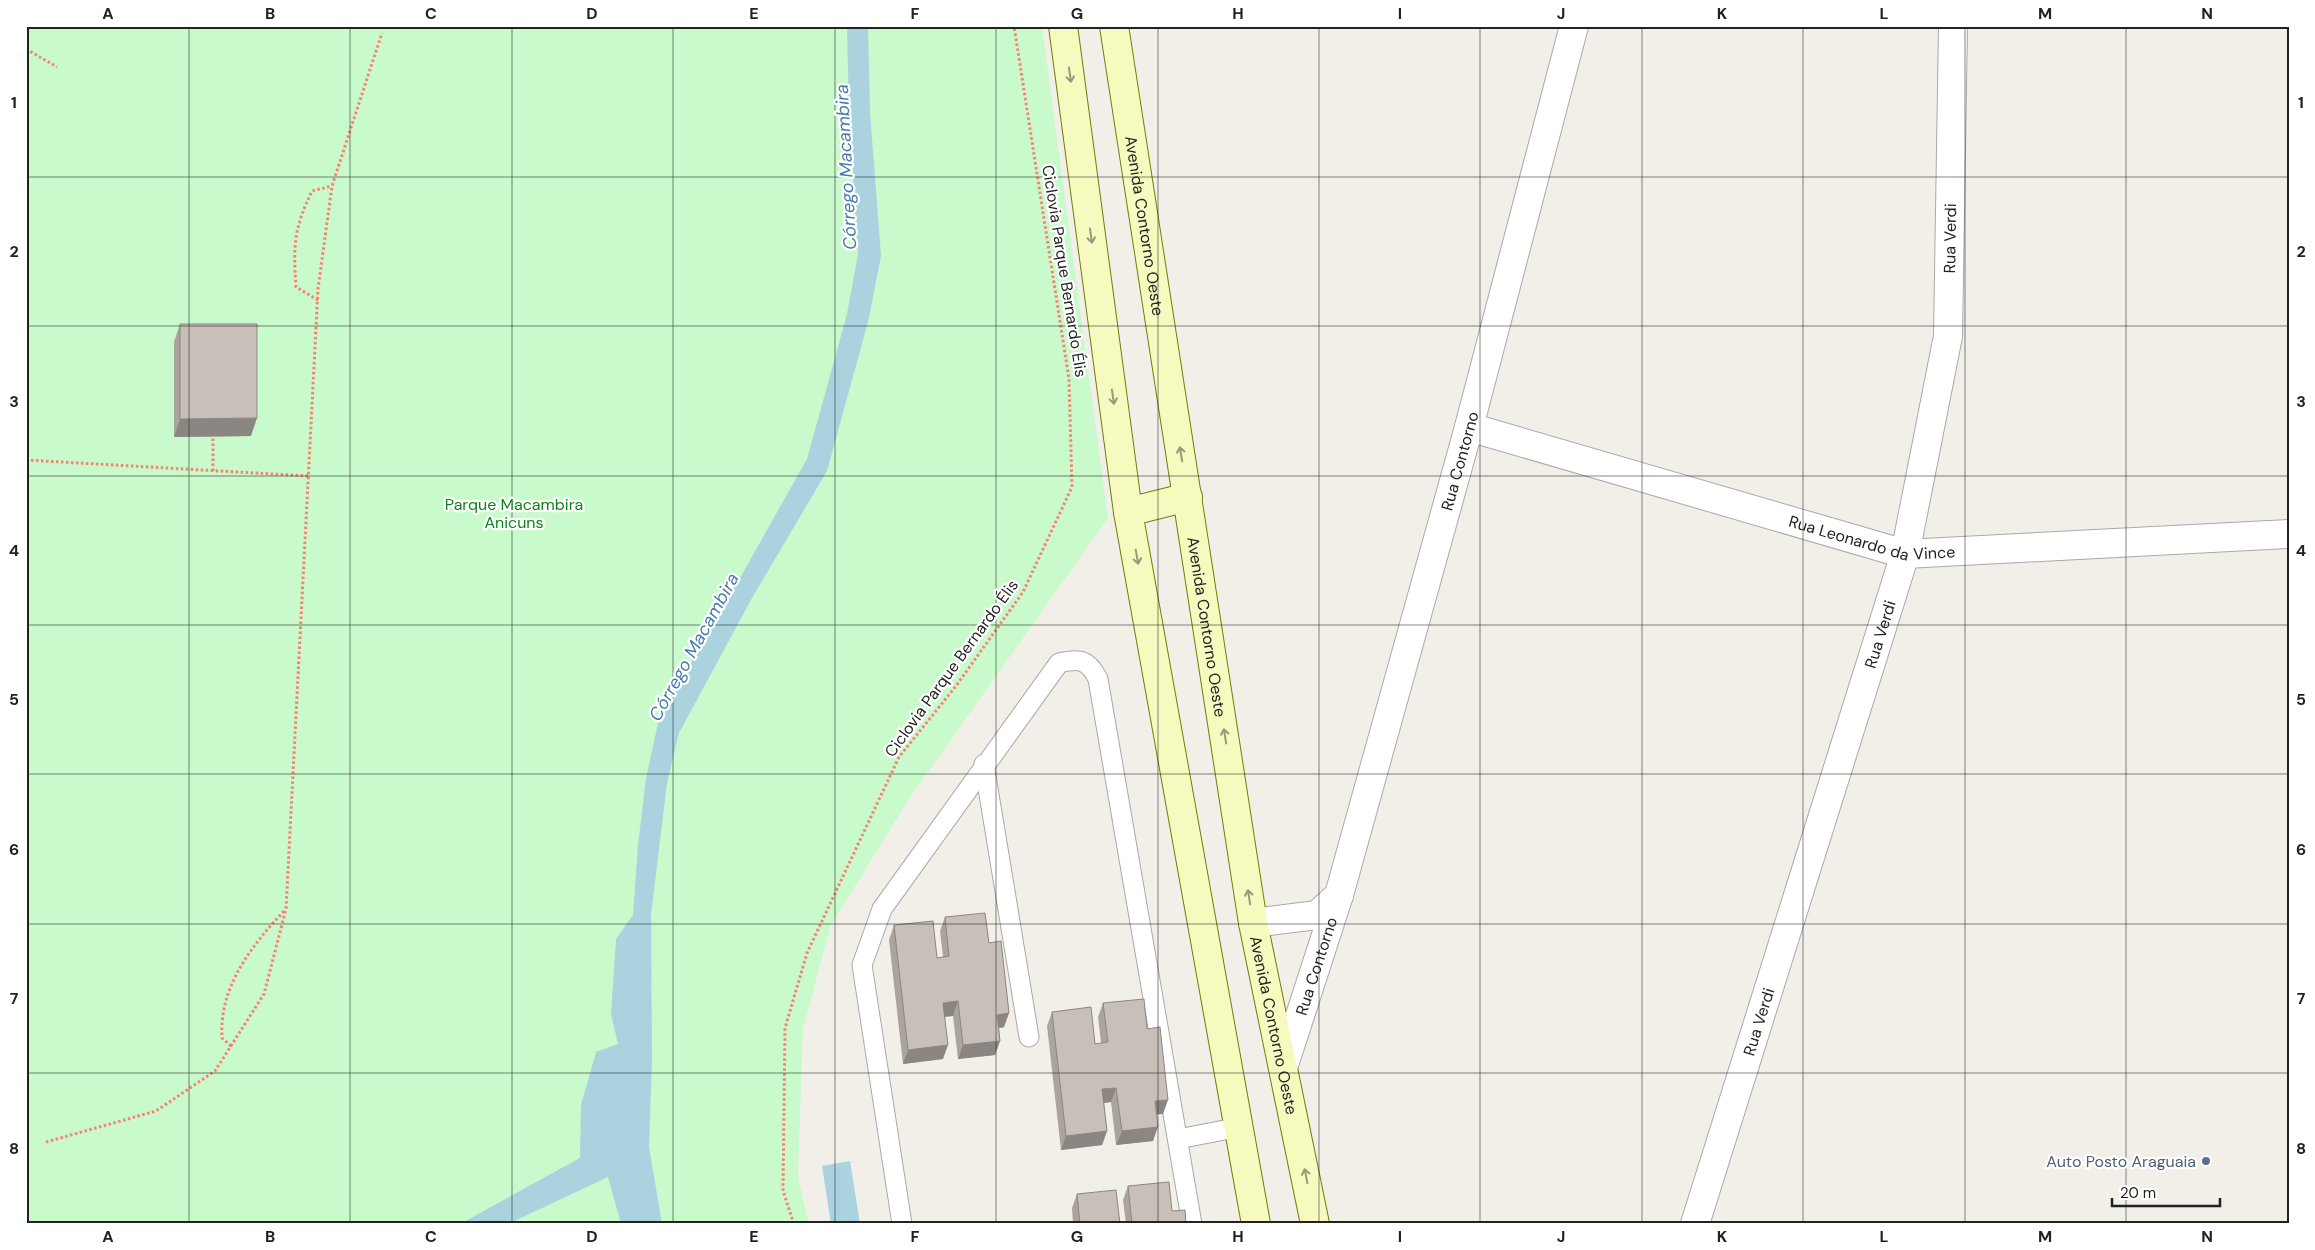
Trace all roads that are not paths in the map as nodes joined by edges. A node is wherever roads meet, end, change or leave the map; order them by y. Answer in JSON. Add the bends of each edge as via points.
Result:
{"nodes":[{"id":1,"x":1063,"y":26,"type":"edge"},
{"id":2,"x":1114,"y":26,"type":"edge"},
{"id":3,"x":1574,"y":26,"type":"edge"},
{"id":4,"x":1953,"y":26,"type":"edge"},
{"id":5,"x":1469,"y":427,"type":"junction"},
{"id":6,"x":1188,"y":498,"type":"junction"},
{"id":7,"x":1128,"y":512,"type":"junction"},
{"id":8,"x":2289,"y":534,"type":"edge"},
{"id":9,"x":1906,"y":554,"type":"junction"},
{"id":10,"x":984,"y":764,"type":"junction"},
{"id":11,"x":1339,"y":895,"type":"junction"},
{"id":12,"x":1253,"y":923,"type":"junction"},
{"id":13,"x":1029,"y":1037,"type":"dead end"},
{"id":14,"x":1284,"y":1065,"type":"junction"},
{"id":15,"x":1240,"y":1127,"type":"junction"},
{"id":16,"x":1178,"y":1139,"type":"junction"},
{"id":17,"x":902,"y":1224,"type":"edge"},
{"id":18,"x":1192,"y":1224,"type":"edge"},
{"id":19,"x":1256,"y":1224,"type":"edge"},
{"id":20,"x":1315,"y":1224,"type":"edge"},
{"id":21,"x":1695,"y":1224,"type":"edge"}],
"edges":[{"from":1,"to":7,"type":"main road","one_way":true},
{"from":6,"to":2,"type":"main road","name":"Avenida Contorno Oeste","one_way":true},
{"from":3,"to":5,"type":"street","name":"Rua Contorno"},
{"from":4,"to":9,"type":"street","name":"Rua Verdi","via":[[1948,336]]},
{"from":5,"to":9,"type":"street","name":"Rua Leonardo da Vince"},
{"from":5,"to":11,"type":"street","name":"Rua Contorno"},
{"from":6,"to":7,"type":"main road"},
{"from":12,"to":6,"type":"main road","name":"Avenida Contorno Oeste","one_way":true},
{"from":7,"to":15,"type":"main road","one_way":true},
{"from":8,"to":9,"type":"street","name":"Rua Leonardo da Vince"},
{"from":9,"to":21,"type":"street","name":"Rua Verdi"},
{"from":10,"to":13,"type":"lane"},
{"from":10,"to":16,"type":"lane","via":[[1059,663],[1081,660],[1092,666],[1098,679]]},
{"from":10,"to":17,"type":"lane","via":[[882,909],[862,965]]},
{"from":11,"to":12,"type":"street","name":"Rua Contorno","via":[[1317,915]]},
{"from":11,"to":14,"type":"street","name":"Rua Contorno"},
{"from":12,"to":14,"type":"main road","name":"Avenida Contorno Oeste"},
{"from":20,"to":14,"type":"main road","name":"Avenida Contorno Oeste","one_way":true},
{"from":15,"to":16,"type":"lane"},
{"from":15,"to":19,"type":"main road"},
{"from":16,"to":18,"type":"lane"}]}
